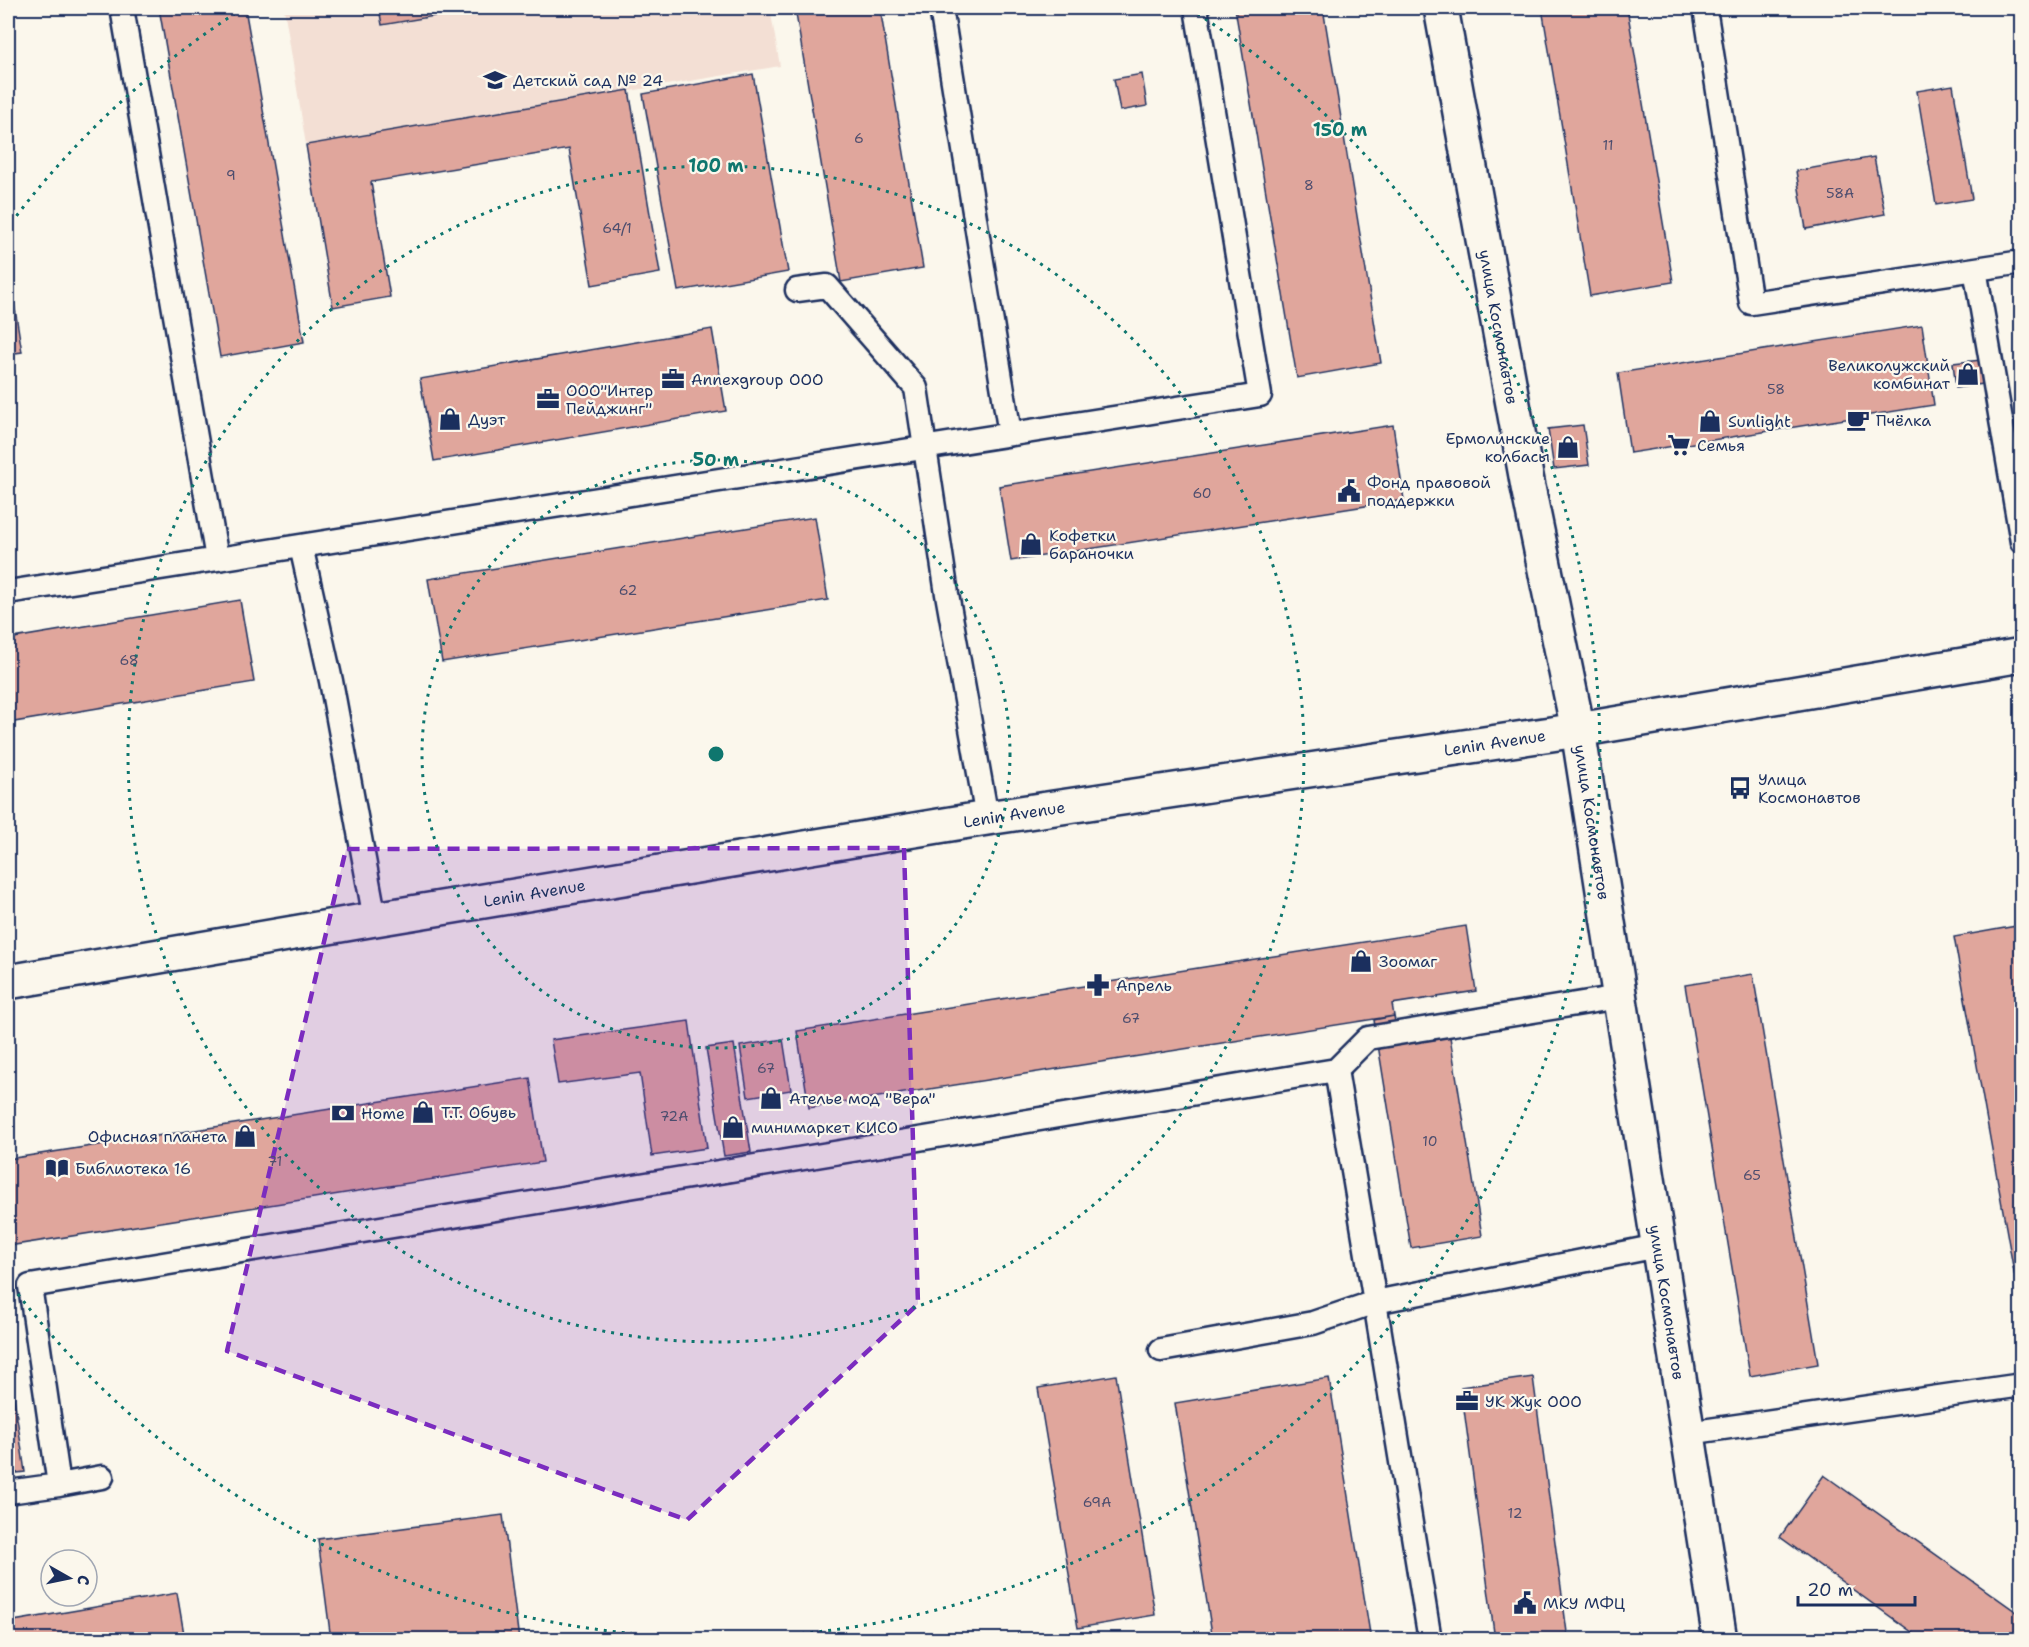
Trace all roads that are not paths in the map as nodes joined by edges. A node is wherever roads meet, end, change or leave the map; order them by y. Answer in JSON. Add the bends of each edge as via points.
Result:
{"nodes":[{"id":1,"x":122,"y":8,"type":"edge"},
{"id":2,"x":941,"y":8,"type":"edge"},
{"id":3,"x":1196,"y":8,"type":"edge"},
{"id":4,"x":1441,"y":8,"type":"edge"},
{"id":5,"x":1705,"y":8,"type":"edge"},
{"id":6,"x":2022,"y":262,"type":"edge"},
{"id":7,"x":1975,"y":269,"type":"junction"},
{"id":8,"x":797,"y":290,"type":"dead end"},
{"id":9,"x":1010,"y":434,"type":"junction"},
{"id":10,"x":926,"y":447,"type":"junction"},
{"id":11,"x":2022,"y":542,"type":"edge"},
{"id":12,"x":301,"y":546,"type":"junction"},
{"id":13,"x":217,"y":559,"type":"junction"},
{"id":14,"x":8,"y":592,"type":"edge"},
{"id":15,"x":2022,"y":655,"type":"edge"},
{"id":16,"x":1578,"y":730,"type":"junction"},
{"id":17,"x":987,"y":818,"type":"junction"},
{"id":18,"x":375,"y":919,"type":"junction"},
{"id":19,"x":8,"y":982,"type":"edge"},
{"id":20,"x":1619,"y":997,"type":"junction"},
{"id":21,"x":1336,"y":1070,"type":"junction"},
{"id":22,"x":1658,"y":1246,"type":"junction"},
{"id":23,"x":1375,"y":1302,"type":"junction"},
{"id":24,"x":1161,"y":1350,"type":"dead end"},
{"id":25,"x":2022,"y":1385,"type":"edge"},
{"id":26,"x":1688,"y":1433,"type":"junction"},
{"id":27,"x":102,"y":1477,"type":"dead end"},
{"id":28,"x":59,"y":1485,"type":"junction"},
{"id":29,"x":8,"y":1492,"type":"edge"},
{"id":30,"x":1430,"y":1640,"type":"edge"},
{"id":31,"x":1720,"y":1640,"type":"edge"}],
"edges":[{"from":1,"to":13,"type":"lane"},
{"from":2,"to":9,"type":"lane"},
{"from":3,"to":9,"type":"lane","via":[[1260,395]]},
{"from":4,"to":16,"type":"main road","name":"улица Космонавтов","via":[[1528,487]]},
{"from":5,"to":7,"type":"lane","via":[[1751,303]]},
{"from":6,"to":7,"type":"lane"},
{"from":7,"to":11,"type":"lane"},
{"from":8,"to":10,"type":"lane","via":[[827,286],[916,388]]},
{"from":9,"to":10,"type":"lane"},
{"from":10,"to":12,"type":"lane"},
{"from":10,"to":17,"type":"lane","via":[[947,594]]},
{"from":12,"to":13,"type":"lane"},
{"from":12,"to":18,"type":"lane","via":[[331,681]]},
{"from":13,"to":14,"type":"lane"},
{"from":15,"to":16,"type":"main road","name":"Lenin Avenue"},
{"from":16,"to":17,"type":"main road","name":"Lenin Avenue"},
{"from":16,"to":20,"type":"main road","name":"улица Космонавтов"},
{"from":17,"to":18,"type":"main road","name":"Lenin Avenue"},
{"from":18,"to":19,"type":"main road","name":"Lenin Avenue"},
{"from":20,"to":21,"type":"lane","via":[[1368,1038]]},
{"from":20,"to":22,"type":"main road","name":"улица Космонавтов"},
{"from":21,"to":23,"type":"lane"},
{"from":21,"to":28,"type":"lane","via":[[30,1286]]},
{"from":22,"to":23,"type":"lane"},
{"from":22,"to":26,"type":"main road","name":"улица Космонавтов"},
{"from":23,"to":24,"type":"lane","via":[[1313,1323]]},
{"from":23,"to":30,"type":"lane"},
{"from":25,"to":26,"type":"lane"},
{"from":26,"to":31,"type":"main road","name":"улица Космонавтов"},
{"from":27,"to":28,"type":"lane"},
{"from":28,"to":29,"type":"lane"}]}
